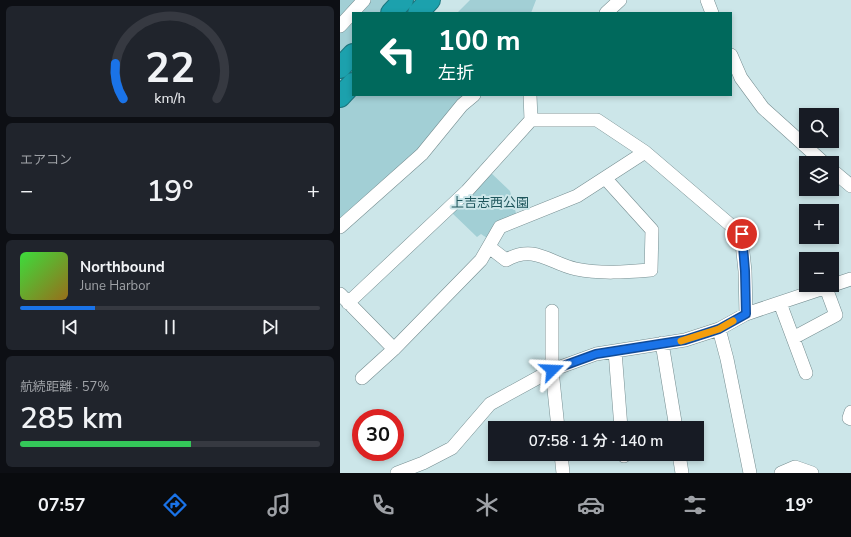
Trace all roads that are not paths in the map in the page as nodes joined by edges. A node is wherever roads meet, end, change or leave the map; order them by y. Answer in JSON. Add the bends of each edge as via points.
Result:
{"nodes":[{"id":1,"x":364,"y":0,"type":"edge"},
{"id":2,"x":397,"y":0,"type":"edge"},
{"id":3,"x":402,"y":0,"type":"edge"},
{"id":4,"x":430,"y":0,"type":"edge"},
{"id":5,"x":620,"y":0,"type":"edge"},
{"id":6,"x":707,"y":0,"type":"edge"},
{"id":7,"x":353,"y":12,"type":"edge"},
{"id":8,"x":388,"y":12,"type":"edge"},
{"id":9,"x":392,"y":12,"type":"edge"},
{"id":10,"x":419,"y":12,"type":"edge"},
{"id":11,"x":607,"y":12,"type":"edge"},
{"id":12,"x":712,"y":12,"type":"edge"},
{"id":13,"x":352,"y":13,"type":"edge"},
{"id":14,"x":340,"y":26,"type":"edge"},
{"id":15,"x":352,"y":55,"type":"edge"},
{"id":16,"x":732,"y":57,"type":"edge"},
{"id":17,"x":340,"y":68,"type":"edge"},
{"id":18,"x":352,"y":84,"type":"edge"},
{"id":19,"x":473,"y":96,"type":"edge"},
{"id":20,"x":530,"y":96,"type":"edge"},
{"id":21,"x":340,"y":97,"type":"edge"},
{"id":22,"x":531,"y":120,"type":"junction"},
{"id":23,"x":645,"y":152,"type":"junction"},
{"id":24,"x":816,"y":156,"type":"edge"},
{"id":25,"x":839,"y":176,"type":"edge"},
{"id":26,"x":604,"y":178,"type":"junction"},
{"id":27,"x":851,"y":186,"type":"edge"},
{"id":28,"x":340,"y":227,"type":"edge"},
{"id":29,"x":489,"y":247,"type":"junction"},
{"id":30,"x":851,"y":279,"type":"edge"},
{"id":31,"x":839,"y":283,"type":"edge"},
{"id":32,"x":814,"y":292,"type":"edge"},
{"id":33,"x":827,"y":292,"type":"edge"},
{"id":34,"x":344,"y":299,"type":"edge"},
{"id":35,"x":780,"y":303,"type":"junction"},
{"id":36,"x":552,"y":311,"type":"dead end"},
{"id":37,"x":746,"y":314,"type":"junction"},
{"id":38,"x":719,"y":329,"type":"junction"},
{"id":39,"x":793,"y":338,"type":"junction"},
{"id":40,"x":662,"y":344,"type":"junction"},
{"id":41,"x":394,"y":349,"type":"junction"},
{"id":42,"x":615,"y":351,"type":"junction"},
{"id":43,"x":552,"y":370,"type":"junction"},
{"id":44,"x":806,"y":373,"type":"dead end"},
{"id":45,"x":362,"y":378,"type":"dead end"},
{"id":46,"x":851,"y":412,"type":"edge"},
{"id":47,"x":851,"y":419,"type":"edge"},
{"id":48,"x":557,"y":421,"type":"edge"},
{"id":49,"x":620,"y":421,"type":"edge"},
{"id":50,"x":675,"y":421,"type":"edge"},
{"id":51,"x":562,"y":461,"type":"edge"},
{"id":52,"x":680,"y":461,"type":"edge"},
{"id":53,"x":397,"y":473,"type":"edge"},
{"id":54,"x":563,"y":473,"type":"edge"},
{"id":55,"x":682,"y":473,"type":"edge"},
{"id":56,"x":750,"y":473,"type":"edge"},
{"id":57,"x":781,"y":473,"type":"edge"},
{"id":58,"x":812,"y":473,"type":"edge"}],
"edges":[{"from":1,"to":7,"type":"street"},
{"from":2,"to":8,"type":"highway"},
{"from":3,"to":9,"type":"highway"},
{"from":4,"to":10,"type":"highway"},
{"from":5,"to":11,"type":"street"},
{"from":6,"to":12,"type":"street"},
{"from":13,"to":14,"type":"street"},
{"from":15,"to":17,"type":"highway"},
{"from":16,"to":24,"type":"street","via":[[741,78],[763,108]]},
{"from":18,"to":21,"type":"highway"},
{"from":19,"to":28,"type":"street","via":[[462,105],[422,154]]},
{"from":20,"to":22,"type":"street"},
{"from":22,"to":23,"type":"street","via":[[597,120]]},
{"from":22,"to":34,"type":"street","via":[[467,191]]},
{"from":23,"to":26,"type":"street"},
{"from":23,"to":37,"type":"street","via":[[742,234]]},
{"from":25,"to":27,"type":"street"},
{"from":26,"to":29,"type":"street","via":[[577,196],[500,227]]},
{"from":26,"to":29,"type":"street","via":[[652,230],[651,270],[623,273],[576,269],[541,255],[518,253],[506,260]]},
{"from":29,"to":41,"type":"street","via":[[481,260]]},
{"from":30,"to":31,"type":"street"},
{"from":32,"to":35,"type":"street"},
{"from":33,"to":39,"type":"street","via":[[836,315]]},
{"from":34,"to":41,"type":"street"},
{"from":35,"to":37,"type":"street"},
{"from":35,"to":39,"type":"street"},
{"from":36,"to":43,"type":"street"},
{"from":37,"to":38,"type":"street"},
{"from":38,"to":40,"type":"street"},
{"from":38,"to":56,"type":"street"},
{"from":39,"to":44,"type":"street"},
{"from":40,"to":42,"type":"street"},
{"from":40,"to":50,"type":"street"},
{"from":41,"to":45,"type":"street"},
{"from":42,"to":43,"type":"street","via":[[596,354]]},
{"from":42,"to":49,"type":"street"},
{"from":43,"to":48,"type":"street"},
{"from":43,"to":53,"type":"street","via":[[490,404],[452,448]]},
{"from":46,"to":47,"type":"street"},
{"from":51,"to":54,"type":"street"},
{"from":52,"to":55,"type":"street"},
{"from":57,"to":58,"type":"street","via":[[795,467]]}]}
